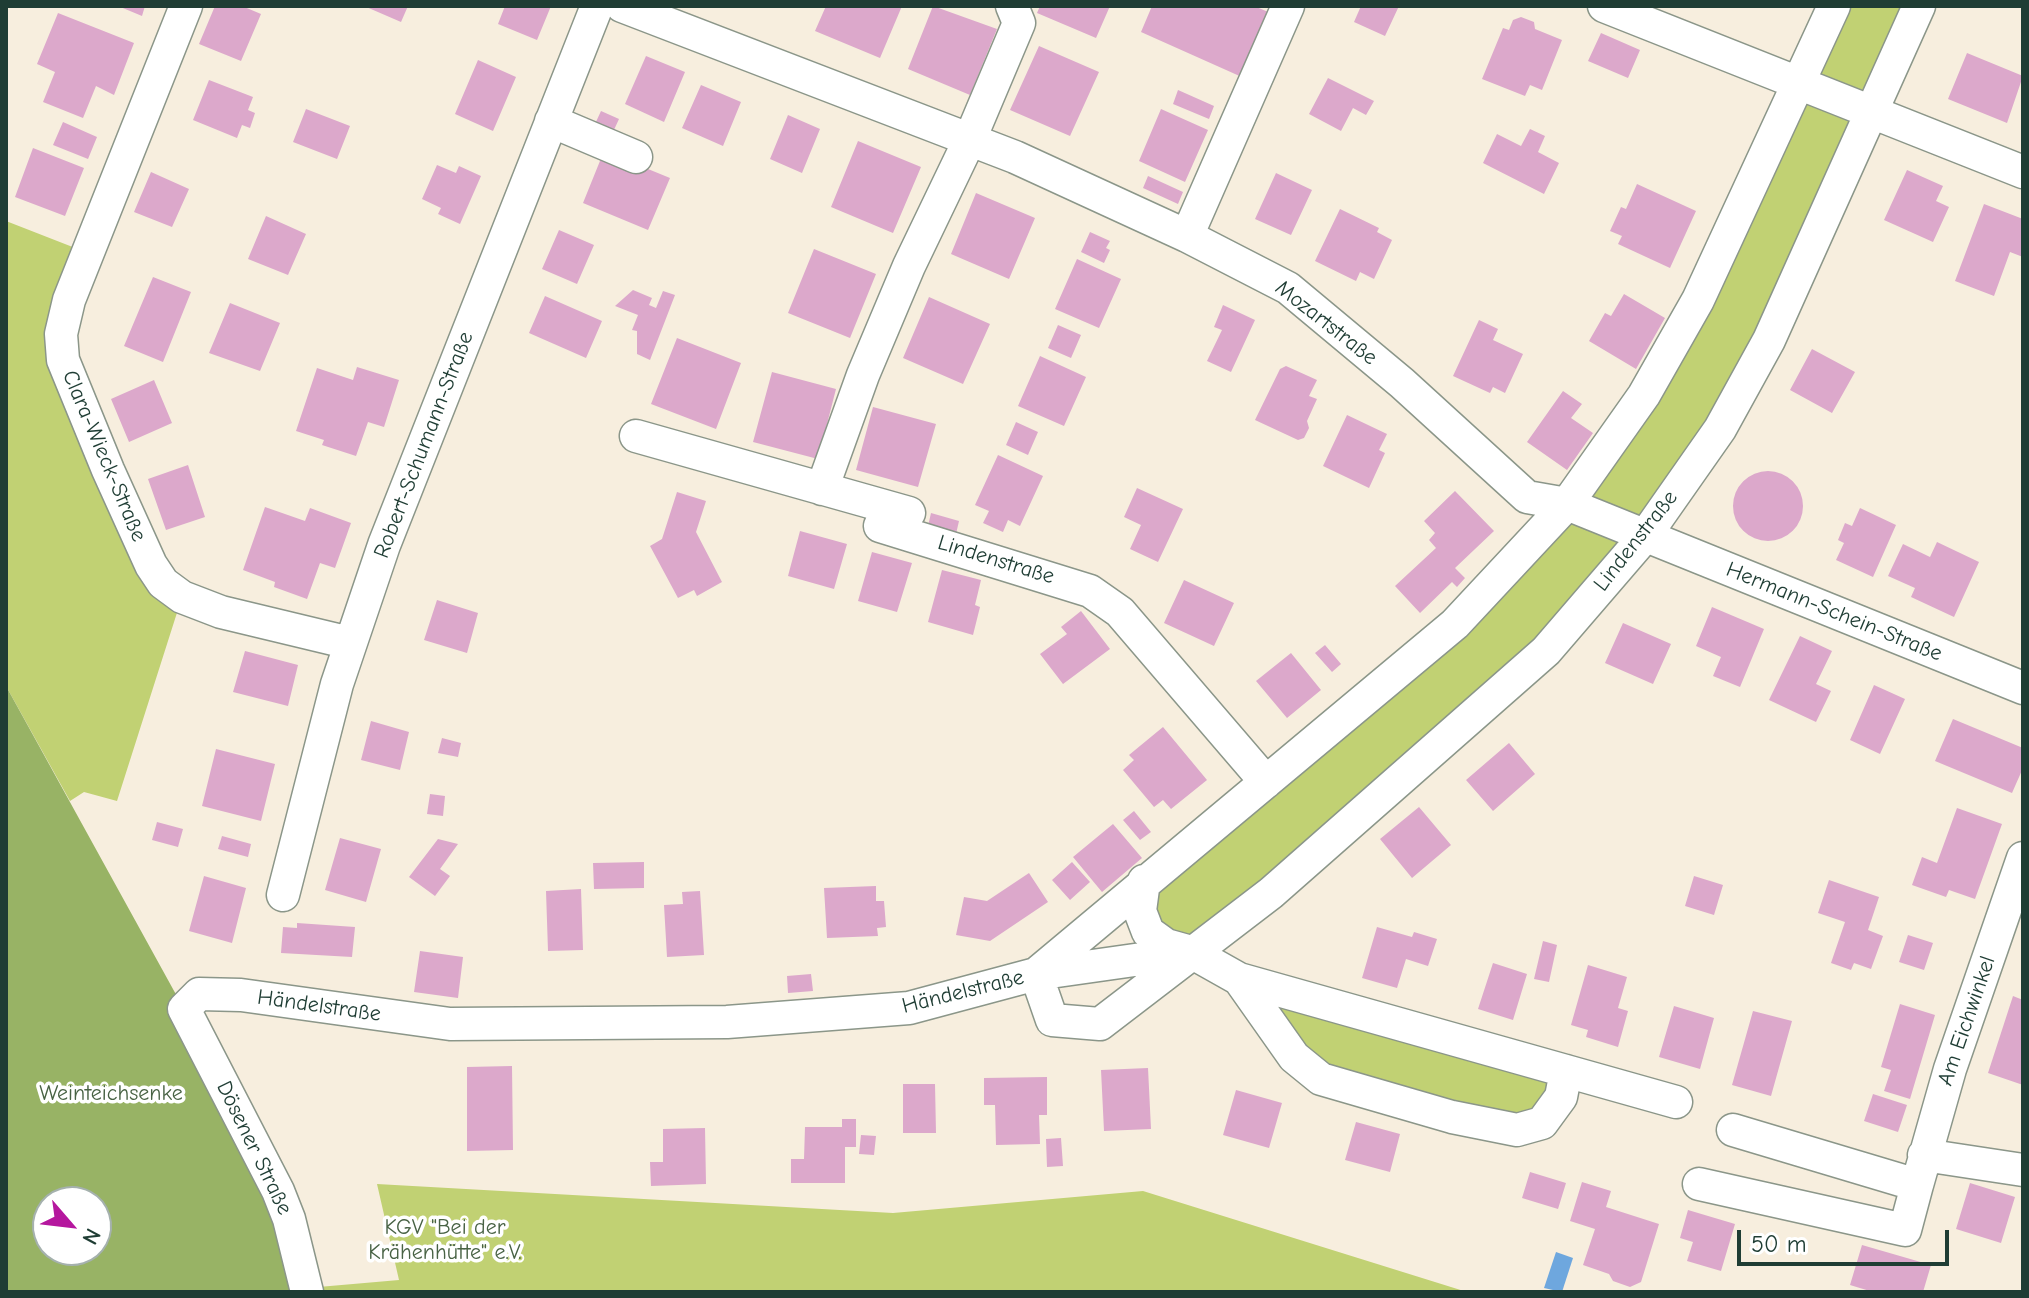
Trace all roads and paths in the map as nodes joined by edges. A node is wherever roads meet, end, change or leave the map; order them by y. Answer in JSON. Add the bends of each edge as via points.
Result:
{"nodes":[{"id":1,"x":186,"y":6,"type":"edge"},
{"id":2,"x":597,"y":6,"type":"edge"},
{"id":3,"x":622,"y":6,"type":"edge"},
{"id":4,"x":1012,"y":6,"type":"edge"},
{"id":5,"x":1288,"y":6,"type":"edge"},
{"id":6,"x":1604,"y":6,"type":"edge"},
{"id":7,"x":1834,"y":6,"type":"edge"},
{"id":8,"x":1919,"y":6,"type":"edge"},
{"id":9,"x":1800,"y":83,"type":"junction"},
{"id":10,"x":1872,"y":112,"type":"junction"},
{"id":11,"x":551,"y":121,"type":"junction"},
{"id":12,"x":970,"y":139,"type":"junction"},
{"id":13,"x":636,"y":157,"type":"dead end"},
{"id":14,"x":2023,"y":172,"type":"edge"},
{"id":15,"x":1187,"y":236,"type":"junction"},
{"id":16,"x":636,"y":436,"type":"dead end"},
{"id":17,"x":822,"y":489,"type":"junction"},
{"id":18,"x":1567,"y":504,"type":"junction"},
{"id":19,"x":1645,"y":536,"type":"junction"},
{"id":20,"x":350,"y":643,"type":"junction"},
{"id":21,"x":2023,"y":688,"type":"edge"},
{"id":22,"x":1266,"y":782,"type":"junction"},
{"id":23,"x":2023,"y":858,"type":"edge"},
{"id":24,"x":1144,"y":881,"type":"junction"},
{"id":25,"x":283,"y":895,"type":"dead end"},
{"id":26,"x":1191,"y":952,"type":"junction"},
{"id":27,"x":1036,"y":974,"type":"junction"},
{"id":28,"x":1239,"y":979,"type":"junction"},
{"id":29,"x":184,"y":1009,"type":"joint"},
{"id":30,"x":1566,"y":1071,"type":"junction"},
{"id":31,"x":1676,"y":1102,"type":"dead end"},
{"id":32,"x":1733,"y":1130,"type":"dead end"},
{"id":33,"x":1920,"y":1170,"type":"junction"},
{"id":34,"x":2023,"y":1170,"type":"edge"},
{"id":35,"x":1699,"y":1184,"type":"dead end"},
{"id":36,"x":307,"y":1292,"type":"edge"}],
"edges":[{"from":1,"to":20,"type":"street","name":"Clara-Wieck-Straße","via":[[69,300],[61,334],[63,360],[163,583],[182,597],[221,612]]},
{"from":2,"to":11,"type":"street","name":"Robert-Schumann-Straße"},
{"from":3,"to":12,"type":"street","name":"Mozartstraße"},
{"from":4,"to":12,"type":"street","via":[[1019,23]]},
{"from":5,"to":15,"type":"street"},
{"from":6,"to":9,"type":"street"},
{"from":7,"to":9,"type":"street"},
{"from":8,"to":10,"type":"street","name":"Lindenstraße"},
{"from":9,"to":10,"type":"street"},
{"from":9,"to":18,"type":"street","via":[[1698,300],[1644,395]]},
{"from":10,"to":14,"type":"street"},
{"from":10,"to":19,"type":"street","name":"Lindenstraße","via":[[1769,340],[1720,429]]},
{"from":11,"to":13,"type":"street"},
{"from":11,"to":20,"type":"street","name":"Robert-Schumann-Straße"},
{"from":12,"to":15,"type":"street","name":"Mozartstraße"},
{"from":12,"to":17,"type":"street","via":[[903,279]]},
{"from":15,"to":18,"type":"street","name":"Mozartstraße","via":[[1288,288],[1527,497]]},
{"from":16,"to":17,"type":"street"},
{"from":17,"to":22,"type":"street","name":"Lindenstraße","via":[[1090,591],[1120,612]]},
{"from":18,"to":19,"type":"street","name":"Mozartstraße"},
{"from":18,"to":22,"type":"street","via":[[1455,624]]},
{"from":19,"to":21,"type":"street","name":"Hermann-Schein-Straße"},
{"from":19,"to":26,"type":"street","name":"Lindenstraße","via":[[1546,651],[1282,883]]},
{"from":20,"to":25,"type":"street","name":"Robert-Schumann-Straße"},
{"from":22,"to":24,"type":"street"},
{"from":23,"to":33,"type":"street","name":"Am Eichwinkel"},
{"from":24,"to":26,"type":"street","via":[[1140,911],[1148,932],[1166,945]]},
{"from":24,"to":27,"type":"street"},
{"from":26,"to":27,"type":"street","name":"Händelstraße"},
{"from":26,"to":27,"type":"street","name":"Lindenstraße","via":[[1100,1024],[1052,1020]]},
{"from":26,"to":28,"type":"street"},
{"from":27,"to":29,"type":"street","name":"Händelstraße","via":[[909,1008],[727,1022],[450,1024],[241,995],[199,994]]},
{"from":28,"to":30,"type":"street"},
{"from":28,"to":30,"type":"street","via":[[1294,1057],[1321,1079],[1452,1117],[1517,1130],[1542,1123],[1561,1097]]},
{"from":29,"to":36,"type":"street","name":"Dösener Straße","via":[[278,1191]]},
{"from":30,"to":31,"type":"street"},
{"from":32,"to":33,"type":"street"},
{"from":33,"to":34,"type":"street"},
{"from":33,"to":35,"type":"street","name":"Am Eichwinkel","via":[[1905,1230]]}]}
